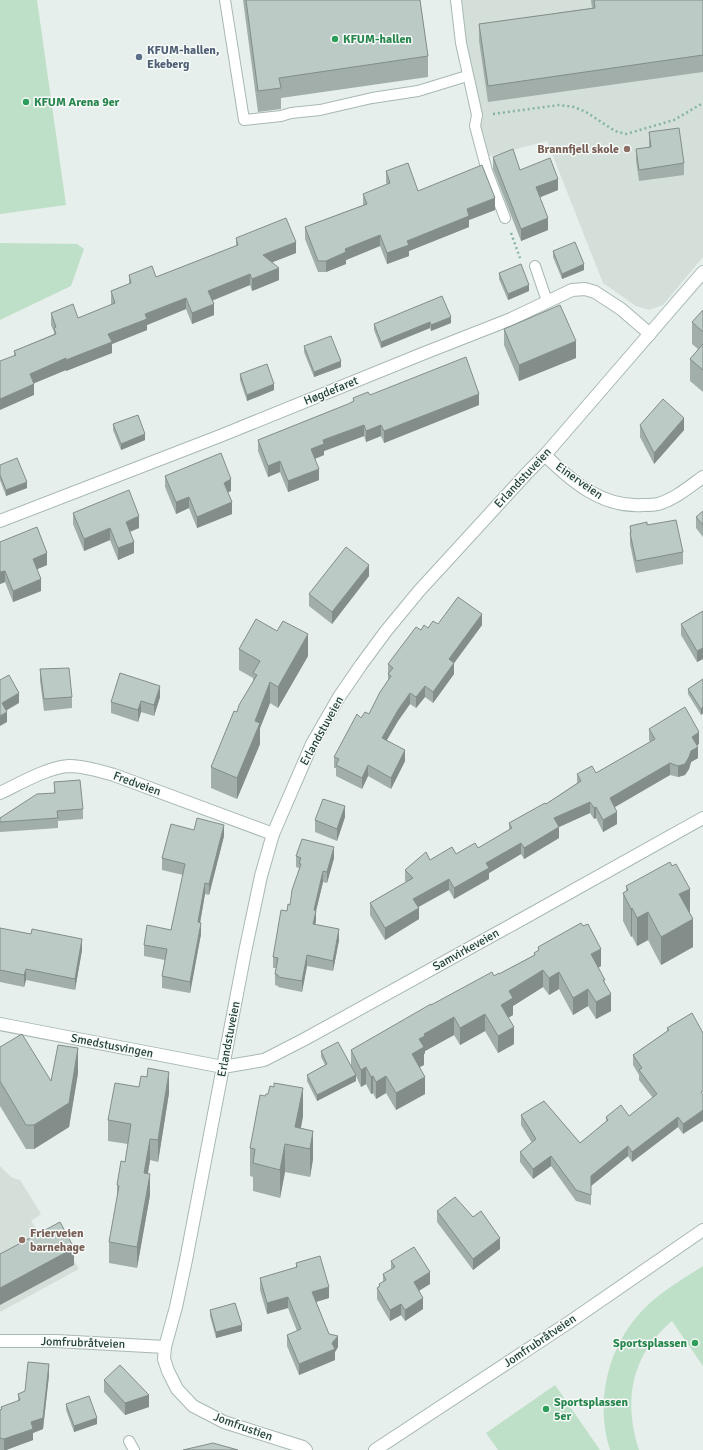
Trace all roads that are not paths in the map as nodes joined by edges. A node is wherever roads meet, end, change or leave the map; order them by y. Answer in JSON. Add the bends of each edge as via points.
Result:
{"nodes":[{"id":1,"x":224,"y":0,"type":"edge"},
{"id":2,"x":456,"y":0,"type":"edge"},
{"id":3,"x":467,"y":76,"type":"junction"},
{"id":4,"x":505,"y":218,"type":"road end"},
{"id":5,"x":535,"y":266,"type":"road end"},
{"id":6,"x":703,"y":272,"type":"edge"},
{"id":7,"x":547,"y":301,"type":"junction"},
{"id":8,"x":650,"y":334,"type":"junction"},
{"id":9,"x":545,"y":455,"type":"junction"},
{"id":10,"x":703,"y":477,"type":"edge"},
{"id":11,"x":0,"y":521,"type":"edge"},
{"id":12,"x":0,"y":793,"type":"edge"},
{"id":13,"x":703,"y":818,"type":"edge"},
{"id":14,"x":273,"y":834,"type":"junction"},
{"id":15,"x":0,"y":1024,"type":"edge"},
{"id":16,"x":223,"y":1067,"type":"junction"},
{"id":17,"x":703,"y":1230,"type":"edge"},
{"id":18,"x":176,"y":1307,"type":"joint"},
{"id":19,"x":0,"y":1341,"type":"edge"},
{"id":20,"x":165,"y":1347,"type":"junction"},
{"id":21,"x":129,"y":1440,"type":"dead end"},
{"id":22,"x":134,"y":1450,"type":"edge"},
{"id":23,"x":306,"y":1450,"type":"edge"},
{"id":24,"x":375,"y":1450,"type":"edge"}],
"edges":[{"from":1,"to":3,"type":"lane","via":[[244,120],[320,110],[418,90]]},
{"from":2,"to":3,"type":"lane","via":[[460,43]]},
{"from":3,"to":4,"type":"lane","via":[[477,115],[475,126],[487,171]]},
{"from":5,"to":7,"type":"lane"},
{"from":6,"to":8,"type":"street","name":"Erlandstuveien"},
{"from":7,"to":8,"type":"street","name":"Høgdefaret","via":[[572,290],[585,289],[595,292],[621,309]]},
{"from":7,"to":11,"type":"street","name":"Høgdefaret","via":[[511,319]]},
{"from":8,"to":9,"type":"street","name":"Erlandstuveien"},
{"from":9,"to":10,"type":"street","name":"Einerveien","via":[[560,471],[594,494],[622,504],[658,504],[672,498]]},
{"from":9,"to":14,"type":"street","name":"Erlandstuveien","via":[[419,592],[361,665],[312,744]]},
{"from":12,"to":14,"type":"street","name":"Fredveien","via":[[46,771],[68,766],[89,768]]},
{"from":13,"to":16,"type":"street","name":"Samvirkeveien","via":[[305,1039],[264,1060]]},
{"from":14,"to":16,"type":"street","name":"Erlandstuveien","via":[[261,876]]},
{"from":15,"to":16,"type":"street","name":"Smedstusvingen"},
{"from":16,"to":18,"type":"street","name":"Erlandstuveien"},
{"from":17,"to":24,"type":"street","name":"Jomfrubråtveien","via":[[571,1321]]},
{"from":18,"to":20,"type":"street","name":"Jomfrustien"},
{"from":19,"to":20,"type":"street","name":"Jomfrubråtveien"},
{"from":20,"to":23,"type":"street","name":"Jomfrustien","via":[[164,1359],[168,1371],[177,1389],[193,1406],[224,1422]]},
{"from":21,"to":22,"type":"lane"}]}
